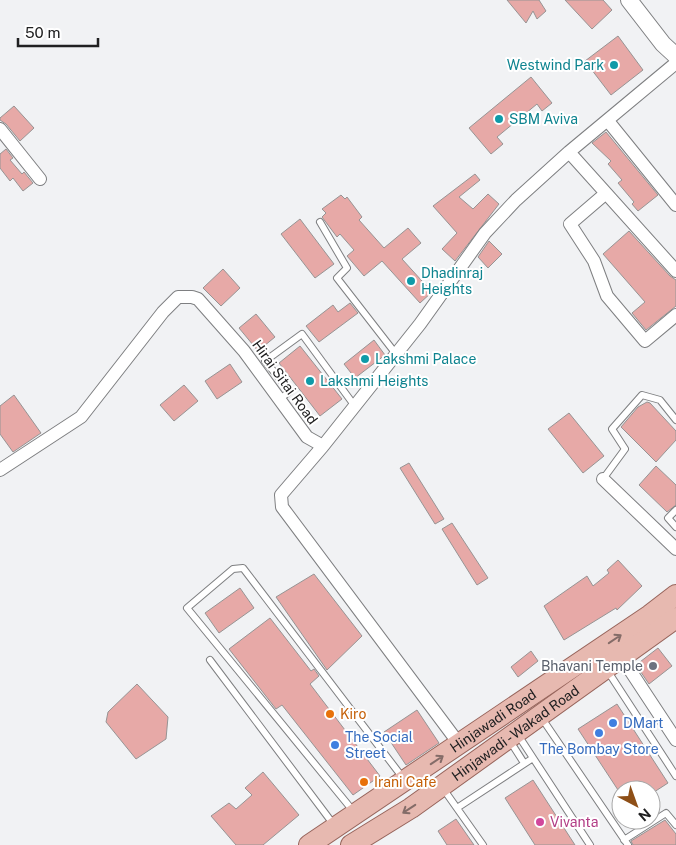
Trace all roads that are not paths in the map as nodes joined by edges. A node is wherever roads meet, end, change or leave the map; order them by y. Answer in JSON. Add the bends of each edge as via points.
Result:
{"nodes":[{"id":1,"x":632,"y":1,"type":"edge"},
{"id":2,"x":674,"y":53,"type":"edge"},
{"id":3,"x":608,"y":121,"type":"junction"},
{"id":4,"x":0,"y":129,"type":"edge"},
{"id":5,"x":569,"y":152,"type":"junction"},
{"id":6,"x":40,"y":179,"type":"dead end"},
{"id":7,"x":605,"y":194,"type":"junction"},
{"id":8,"x":676,"y":205,"type":"edge"},
{"id":9,"x":320,"y":222,"type":"dead end"},
{"id":10,"x":676,"y":271,"type":"edge"},
{"id":11,"x":676,"y":315,"type":"edge"},
{"id":12,"x":396,"y":354,"type":"junction"},
{"id":13,"x":280,"y":399,"type":"junction"},
{"id":14,"x":354,"y":405,"type":"junction"},
{"id":15,"x":676,"y":420,"type":"edge"},
{"id":16,"x":323,"y":446,"type":"junction"},
{"id":17,"x":0,"y":470,"type":"edge"},
{"id":18,"x":603,"y":478,"type":"joint"},
{"id":19,"x":676,"y":510,"type":"edge"},
{"id":20,"x":676,"y":527,"type":"edge"},
{"id":21,"x":676,"y":549,"type":"edge"},
{"id":22,"x":676,"y":595,"type":"edge"},
{"id":23,"x":676,"y":618,"type":"edge"},
{"id":24,"x":210,"y":660,"type":"dead end"},
{"id":25,"x":614,"y":663,"type":"junction"},
{"id":26,"x":540,"y":716,"type":"junction"},
{"id":27,"x":513,"y":736,"type":"junction"},
{"id":28,"x":676,"y":740,"type":"edge"},
{"id":29,"x":460,"y":745,"type":"junction"},
{"id":30,"x":533,"y":758,"type":"junction"},
{"id":31,"x":524,"y":763,"type":"junction"},
{"id":32,"x":676,"y":776,"type":"edge"},
{"id":33,"x":406,"y":782,"type":"junction"},
{"id":34,"x":442,"y":786,"type":"junction"},
{"id":35,"x":457,"y":808,"type":"junction"},
{"id":36,"x":357,"y":815,"type":"junction"},
{"id":37,"x":676,"y":825,"type":"edge"},
{"id":38,"x":336,"y":828,"type":"junction"},
{"id":39,"x":626,"y":842,"type":"edge"},
{"id":40,"x":359,"y":843,"type":"edge"},
{"id":41,"x":309,"y":845,"type":"edge"},
{"id":42,"x":483,"y":845,"type":"edge"},
{"id":43,"x":590,"y":845,"type":"edge"}],
"edges":[{"from":1,"to":2,"type":"street"},
{"from":2,"to":3,"type":"street","name":"Hirai Sitai Road"},
{"from":3,"to":5,"type":"street","name":"Hirai Sitai Road"},
{"from":3,"to":8,"type":"street"},
{"from":4,"to":6,"type":"street"},
{"from":5,"to":7,"type":"street"},
{"from":5,"to":12,"type":"street","name":"Hirai Sitai Road","via":[[485,233]]},
{"from":7,"to":10,"type":"street"},
{"from":7,"to":11,"type":"street","via":[[570,224],[594,261],[607,296],[645,341]]},
{"from":9,"to":12,"type":"lane","via":[[347,268],[337,278]]},
{"from":12,"to":14,"type":"street","name":"Hirai Sitai Road"},
{"from":13,"to":14,"type":"lane","via":[[290,391],[265,360],[302,334]]},
{"from":13,"to":16,"type":"street","name":"Hirai Sitai Road","via":[[307,437]]},
{"from":13,"to":17,"type":"street","name":"Hirai Sitai Road","via":[[244,351],[198,299],[178,298],[163,312],[81,416]]},
{"from":14,"to":16,"type":"street","name":"Hirai Sitai Road"},
{"from":15,"to":18,"type":"lane","via":[[660,400],[642,395],[612,429],[624,449]]},
{"from":16,"to":29,"type":"street","via":[[281,495],[282,507]]},
{"from":18,"to":21,"type":"street"},
{"from":19,"to":20,"type":"lane","via":[[668,518]]},
{"from":29,"to":22,"type":"main road","name":"Hinjawadi Road","one_way":true},
{"from":23,"to":25,"type":"main road","name":"Hinjawadi - Wakad Road"},
{"from":24,"to":38,"type":"lane"},
{"from":25,"to":26,"type":"main road","name":"Hinjawadi - Wakad Road"},
{"from":25,"to":28,"type":"street"},
{"from":25,"to":32,"type":"lane"},
{"from":26,"to":27,"type":"main road","name":"Hinjawadi - Wakad Road"},
{"from":26,"to":39,"type":"lane"},
{"from":27,"to":30,"type":"lane"},
{"from":27,"to":31,"type":"lane"},
{"from":27,"to":34,"type":"main road","name":"Hinjawadi - Wakad Road"},
{"from":33,"to":29,"type":"main road","name":"Hinjawadi Road","one_way":true},
{"from":30,"to":31,"type":"lane"},
{"from":30,"to":43,"type":"lane"},
{"from":31,"to":35,"type":"lane"},
{"from":33,"to":36,"type":"main road","name":"Hinjawadi Road"},
{"from":33,"to":36,"type":"lane","via":[[243,568],[233,569],[187,608]]},
{"from":34,"to":35,"type":"lane"},
{"from":34,"to":40,"type":"main road","name":"Hinjawadi - Wakad Road","one_way":true},
{"from":35,"to":42,"type":"lane"},
{"from":36,"to":38,"type":"main road","name":"Hinjawadi Road"},
{"from":37,"to":39,"type":"lane","via":[[666,813]]},
{"from":38,"to":41,"type":"main road","name":"Hinjawadi Road"}]}
